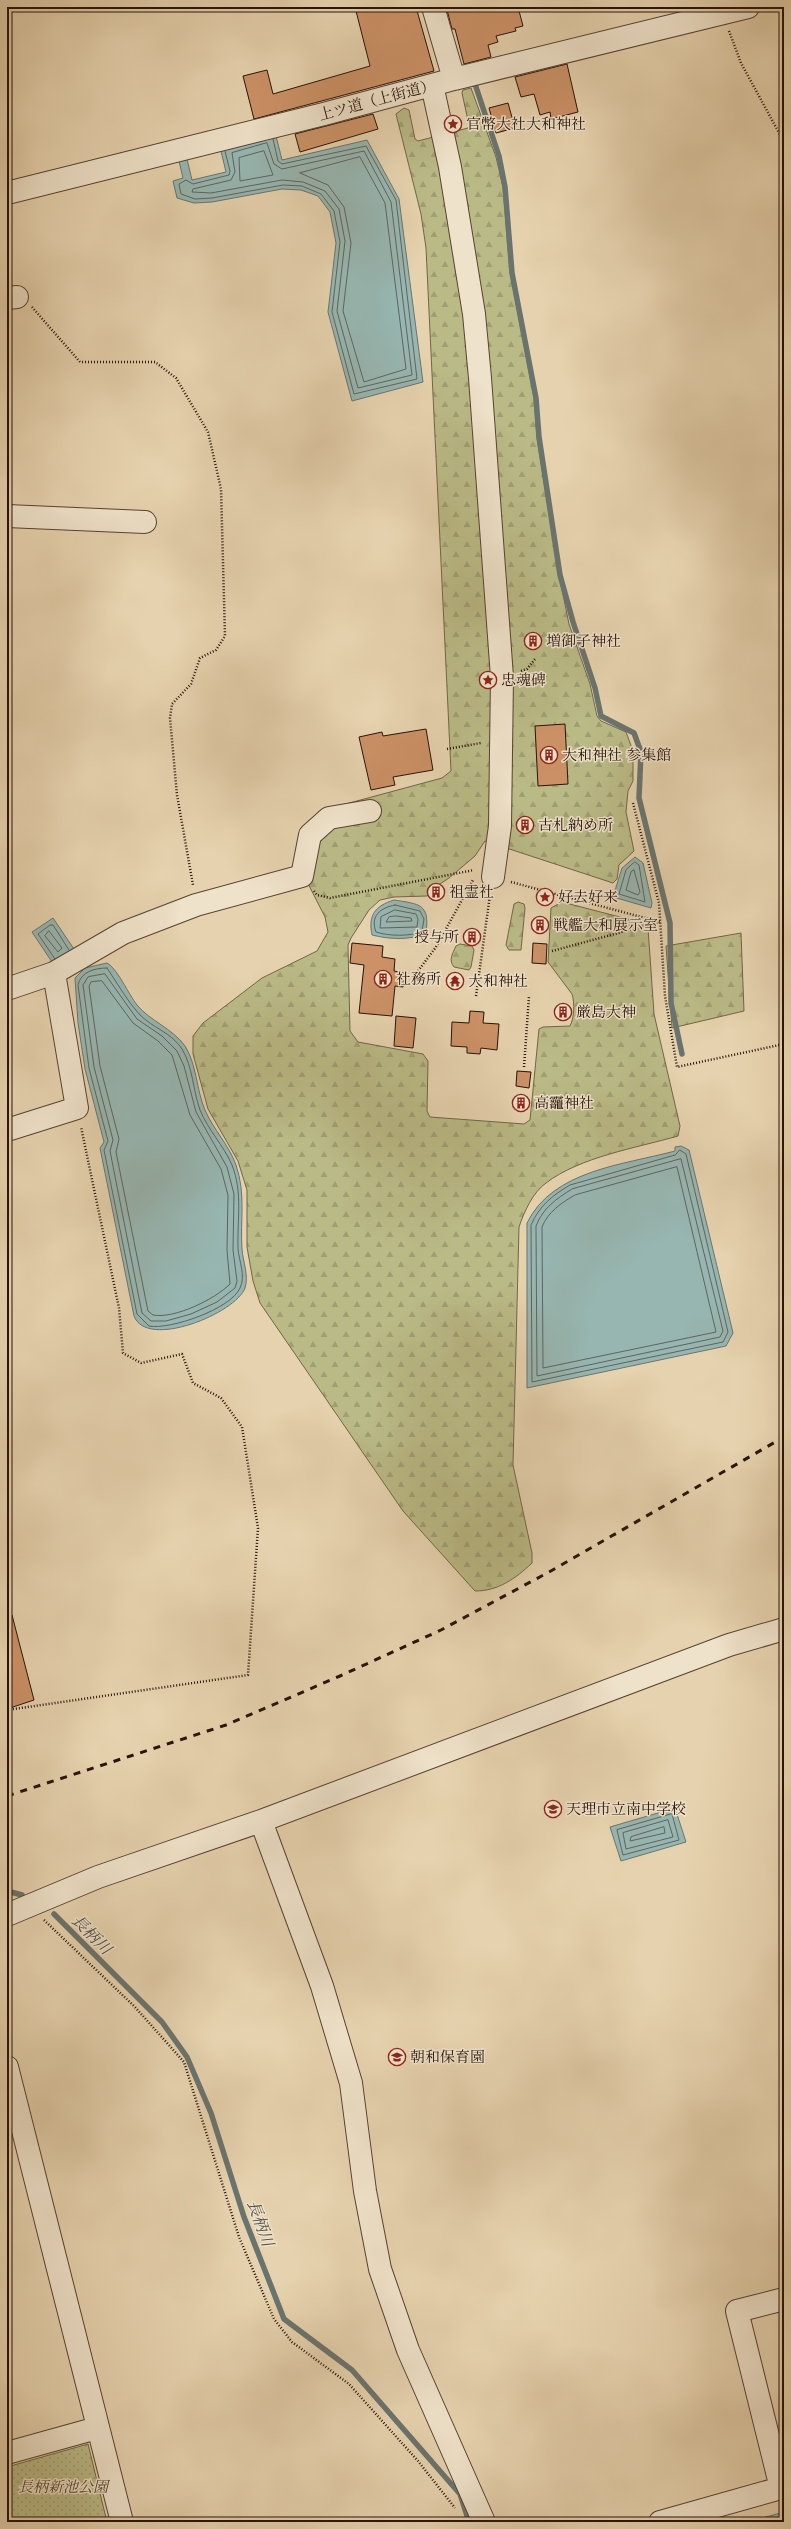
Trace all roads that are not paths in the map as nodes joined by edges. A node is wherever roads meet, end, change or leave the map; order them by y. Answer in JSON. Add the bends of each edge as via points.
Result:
{"nodes":[{"id":1,"x":433,"y":7,"type":"edge"},
{"id":2,"x":748,"y":7,"type":"edge"},
{"id":3,"x":454,"y":79,"type":"junction"},
{"id":4,"x":432,"y":85,"type":"junction"},
{"id":5,"x":7,"y":193,"type":"edge"},
{"id":6,"x":7,"y":516,"type":"edge"},
{"id":7,"x":145,"y":522,"type":"dead end"},
{"id":8,"x":370,"y":811,"type":"dead end"},
{"id":9,"x":486,"y":874,"type":"road end"},
{"id":10,"x":54,"y":973,"type":"junction"},
{"id":11,"x":7,"y":989,"type":"edge"},
{"id":12,"x":7,"y":1130,"type":"edge"},
{"id":13,"x":784,"y":1629,"type":"edge"},
{"id":14,"x":262,"y":1821,"type":"junction"},
{"id":15,"x":7,"y":1915,"type":"edge"},
{"id":16,"x":7,"y":2067,"type":"edge"},
{"id":17,"x":784,"y":2299,"type":"edge"},
{"id":18,"x":97,"y":2428,"type":"junction"},
{"id":19,"x":7,"y":2453,"type":"edge"},
{"id":20,"x":122,"y":2522,"type":"edge"},
{"id":21,"x":484,"y":2522,"type":"edge"},
{"id":22,"x":660,"y":2522,"type":"edge"}],
"edges":[{"from":1,"to":3,"type":"street"},
{"from":2,"to":3,"type":"street","name":"上ツ道（上街道）"},
{"from":3,"to":4,"type":"street","name":"上ツ道（上街道）"},
{"from":4,"to":5,"type":"street","name":"上ツ道（上街道）"},
{"from":4,"to":9,"type":"street","via":[[450,167],[474,314],[502,677],[500,826]]},
{"from":6,"to":7,"type":"street"},
{"from":8,"to":10,"type":"street","via":[[329,818],[310,835],[302,876],[196,905],[123,933]]},
{"from":10,"to":11,"type":"street"},
{"from":10,"to":12,"type":"street","via":[[77,1108]]},
{"from":13,"to":14,"type":"street","via":[[729,1645]]},
{"from":14,"to":15,"type":"street","via":[[98,1877]]},
{"from":14,"to":21,"type":"street","via":[[322,1986],[351,2083],[365,2191],[380,2268],[408,2350]]},
{"from":16,"to":18,"type":"street"},
{"from":17,"to":22,"type":"street","via":[[737,2311],[781,2488]]},
{"from":18,"to":19,"type":"street"},
{"from":18,"to":20,"type":"street"}]}
